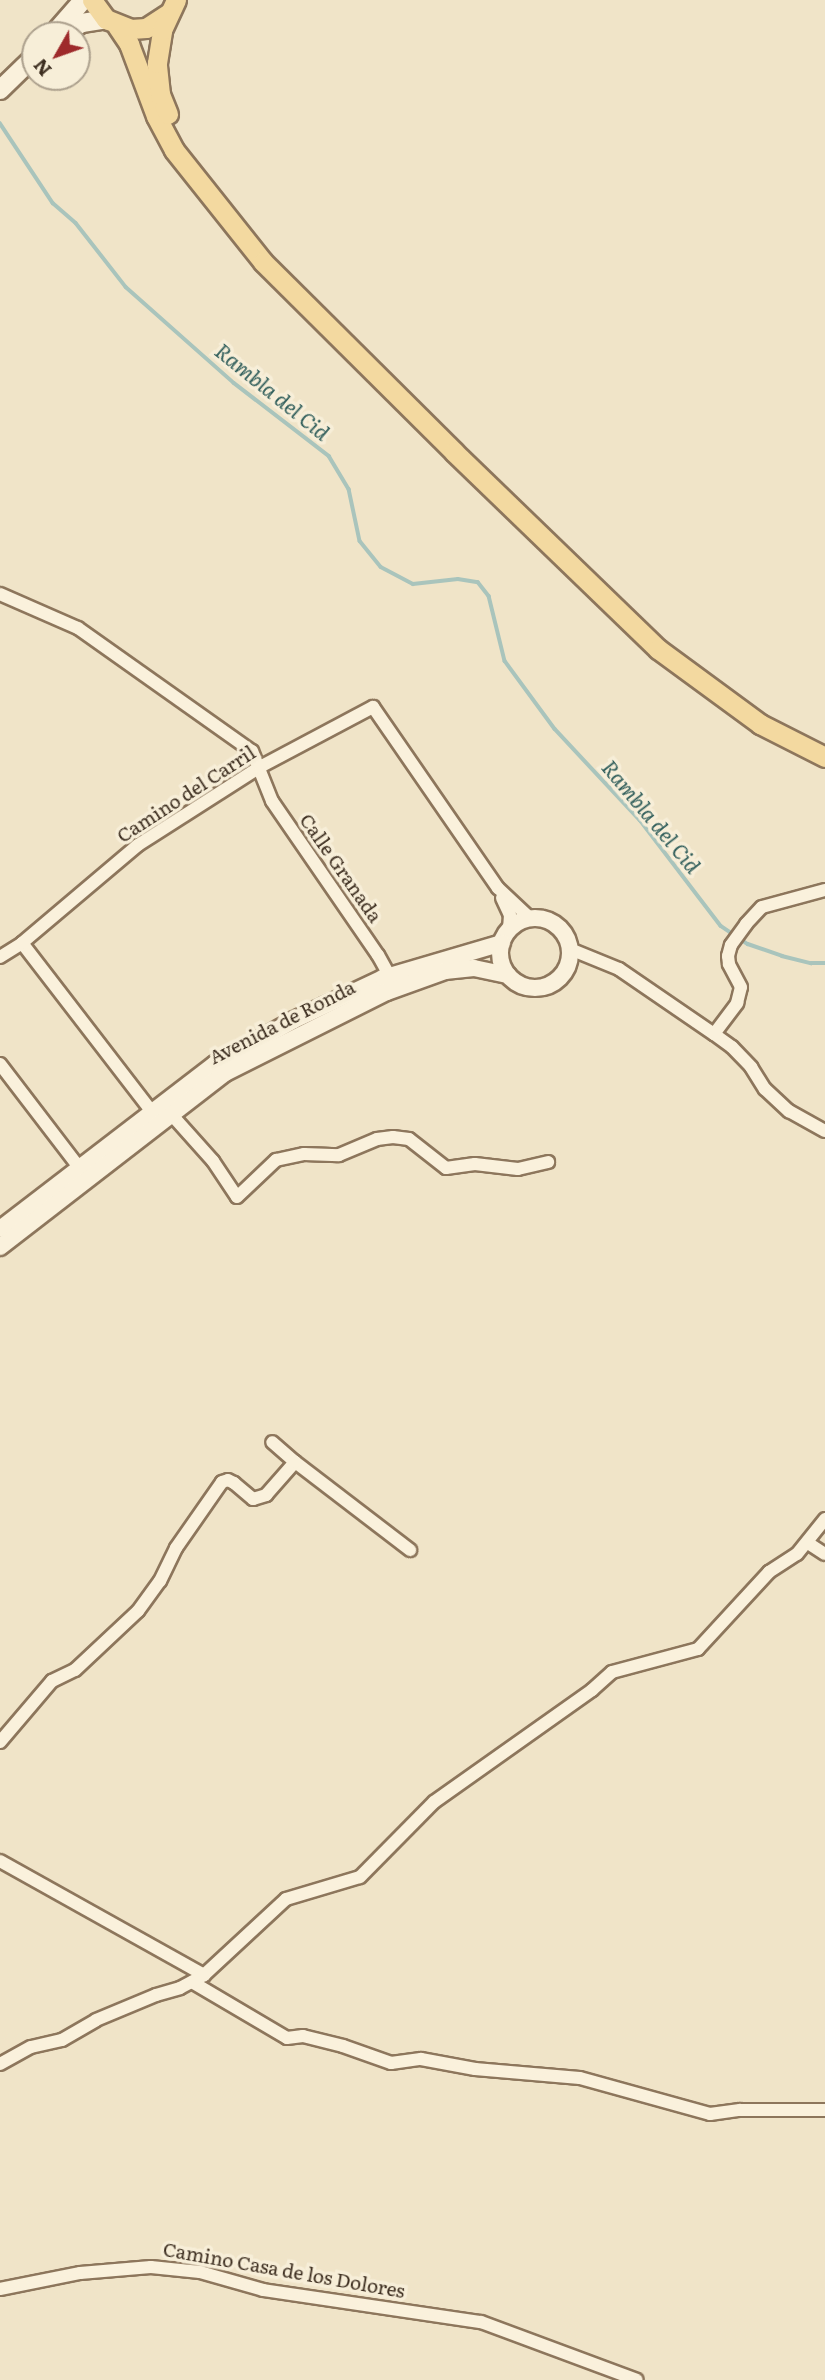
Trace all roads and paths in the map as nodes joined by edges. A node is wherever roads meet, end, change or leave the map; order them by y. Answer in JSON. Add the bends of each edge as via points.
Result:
{"nodes":[{"id":1,"x":83,"y":0,"type":"edge"},
{"id":2,"x":92,"y":0,"type":"edge"},
{"id":3,"x":173,"y":6,"type":"edge"},
{"id":4,"x":65,"y":21,"type":"edge"},
{"id":5,"x":91,"y":23,"type":"edge"},
{"id":6,"x":111,"y":23,"type":"junction"},
{"id":7,"x":21,"y":70,"type":"edge"},
{"id":8,"x":0,"y":90,"type":"edge"},
{"id":9,"x":210,"y":199,"type":"junction"},
{"id":10,"x":0,"y":594,"type":"edge"},
{"id":11,"x":825,"y":757,"type":"edge"},
{"id":12,"x":260,"y":767,"type":"junction"},
{"id":13,"x":498,"y":888,"type":"junction"},
{"id":14,"x":825,"y":890,"type":"edge"},
{"id":15,"x":531,"y":919,"type":"junction"},
{"id":16,"x":506,"y":936,"type":"junction"},
{"id":17,"x":22,"y":943,"type":"junction"},
{"id":18,"x":0,"y":957,"type":"edge"},
{"id":19,"x":569,"y":957,"type":"junction"},
{"id":20,"x":508,"y":975,"type":"junction"},
{"id":21,"x":393,"y":982,"type":"junction"},
{"id":22,"x":714,"y":1034,"type":"junction"},
{"id":23,"x":0,"y":1065,"type":"edge"},
{"id":24,"x":161,"y":1116,"type":"junction"},
{"id":25,"x":825,"y":1131,"type":"edge"},
{"id":26,"x":548,"y":1162,"type":"dead end"},
{"id":27,"x":83,"y":1173,"type":"junction"},
{"id":28,"x":0,"y":1228,"type":"edge"},
{"id":29,"x":0,"y":1247,"type":"edge"},
{"id":30,"x":272,"y":1442,"type":"dead end"},
{"id":31,"x":295,"y":1462,"type":"junction"},
{"id":32,"x":825,"y":1519,"type":"edge"},
{"id":33,"x":808,"y":1543,"type":"junction"},
{"id":34,"x":410,"y":1550,"type":"dead end"},
{"id":35,"x":825,"y":1554,"type":"edge"},
{"id":36,"x":0,"y":1742,"type":"edge"},
{"id":37,"x":0,"y":1861,"type":"edge"},
{"id":38,"x":198,"y":1978,"type":"junction"},
{"id":39,"x":0,"y":2064,"type":"edge"},
{"id":40,"x":825,"y":2110,"type":"edge"},
{"id":41,"x":0,"y":2289,"type":"edge"},
{"id":42,"x":637,"y":2380,"type":"edge"}],
"edges":[{"from":1,"to":4,"type":"main road"},
{"from":2,"to":6,"type":"main road"},
{"from":3,"to":6,"type":"main road","via":[[146,28]]},
{"from":3,"to":9,"type":"main road","via":[[162,30],[157,63],[160,94]]},
{"from":5,"to":6,"type":"main road"},
{"from":6,"to":9,"type":"main road","via":[[129,44],[174,150]]},
{"from":7,"to":8,"type":"main road"},
{"from":9,"to":11,"type":"main road","via":[[263,262],[659,649],[760,724]]},
{"from":10,"to":12,"type":"street","via":[[78,628],[252,751]]},
{"from":12,"to":13,"type":"street","name":"Camino del Carril","via":[[373,707]]},
{"from":12,"to":17,"type":"street","name":"Camino del Carril","via":[[138,845]]},
{"from":12,"to":21,"type":"street","name":"Calle Granada","via":[[272,801]]},
{"from":13,"to":15,"type":"street"},
{"from":13,"to":16,"type":"street","via":[[510,915]]},
{"from":14,"to":22,"type":"street","via":[[762,906],[746,924],[731,945],[729,964],[741,987],[727,1020]]},
{"from":15,"to":16,"type":"street"},
{"from":15,"to":19,"type":"street","via":[[552,923],[567,939]]},
{"from":16,"to":20,"type":"street","via":[[501,960]]},
{"from":16,"to":21,"type":"street","name":"Avenida de Ronda"},
{"from":17,"to":18,"type":"street","name":"Camino del Carril"},
{"from":17,"to":24,"type":"street"},
{"from":19,"to":20,"type":"street","via":[[562,977],[549,986],[527,987]]},
{"from":19,"to":22,"type":"street","via":[[603,960]]},
{"from":20,"to":21,"type":"street","name":"Avenida de Ronda","via":[[474,968]]},
{"from":21,"to":24,"type":"street","name":"Avenida de Ronda","via":[[293,1020],[215,1064]]},
{"from":22,"to":25,"type":"street","via":[[732,1047],[789,1111]]},
{"from":23,"to":27,"type":"street"},
{"from":24,"to":26,"type":"street","via":[[213,1161],[237,1197],[276,1160],[304,1154],[339,1155],[377,1139],[409,1139],[446,1168],[475,1164],[518,1168]]},
{"from":24,"to":27,"type":"street","name":"Avenida de Ronda"},
{"from":27,"to":28,"type":"street","name":"Avenida de Ronda"},
{"from":27,"to":29,"type":"street","name":"Avenida de Ronda"},
{"from":30,"to":31,"type":"street"},
{"from":31,"to":34,"type":"street"},
{"from":31,"to":36,"type":"street","via":[[260,1499],[253,1499],[228,1480],[222,1482],[138,1611],[75,1670],[52,1681]]},
{"from":32,"to":33,"type":"street"},
{"from":33,"to":35,"type":"street"},
{"from":33,"to":38,"type":"street","via":[[769,1572],[698,1649],[612,1672],[434,1802],[360,1877],[286,1899]]},
{"from":37,"to":38,"type":"street"},
{"from":38,"to":39,"type":"street"},
{"from":38,"to":40,"type":"street","via":[[287,2038],[303,2036],[391,2063],[421,2059],[580,2078],[710,2114]]},
{"from":41,"to":42,"type":"street","name":"Camino Casa de los Dolores","via":[[80,2273],[151,2267],[200,2272],[263,2290],[481,2322]]}]}
